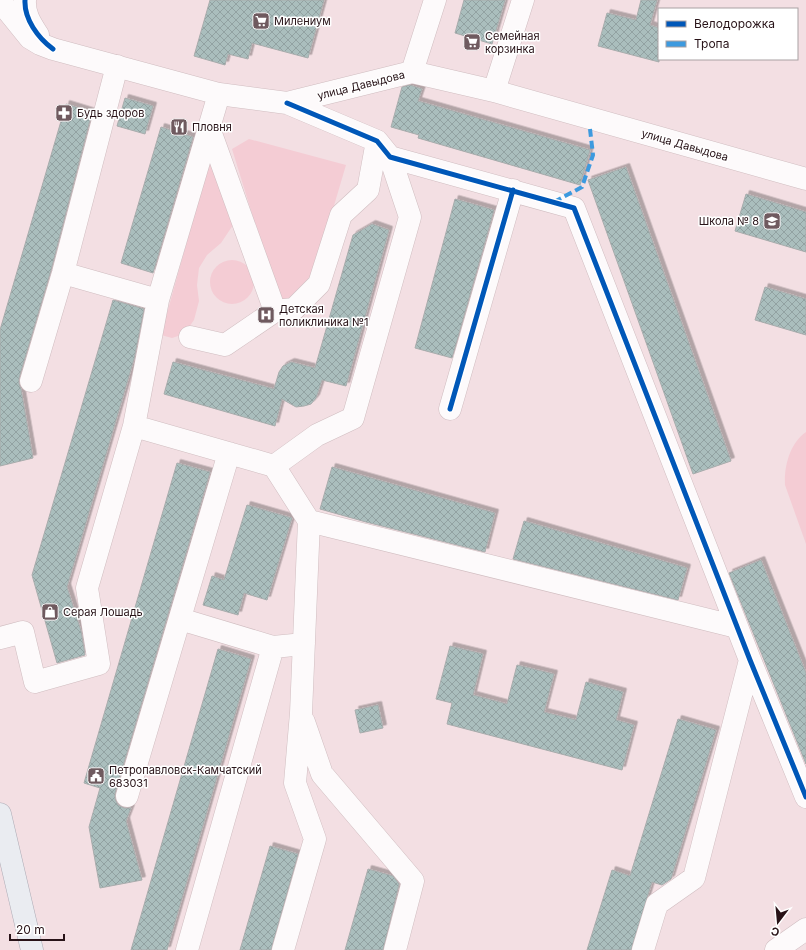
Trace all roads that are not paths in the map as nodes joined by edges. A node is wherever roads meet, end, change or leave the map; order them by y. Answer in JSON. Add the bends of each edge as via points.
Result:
{"nodes":[{"id":1,"x":25,"y":0,"type":"edge"},
{"id":2,"x":434,"y":0,"type":"edge"},
{"id":3,"x":523,"y":0,"type":"edge"},
{"id":4,"x":0,"y":1,"type":"edge"},
{"id":5,"x":0,"y":25,"type":"edge"},
{"id":6,"x":30,"y":38,"type":"junction"},
{"id":7,"x":53,"y":49,"type":"junction"},
{"id":8,"x":117,"y":66,"type":"junction"},
{"id":9,"x":412,"y":72,"type":"junction"},
{"id":10,"x":494,"y":91,"type":"junction"},
{"id":11,"x":219,"y":94,"type":"junction"},
{"id":12,"x":287,"y":103,"type":"junction"},
{"id":13,"x":209,"y":128,"type":"junction"},
{"id":14,"x":383,"y":149,"type":"junction"},
{"id":15,"x":806,"y":180,"type":"edge"},
{"id":16,"x":513,"y":190,"type":"junction"},
{"id":17,"x":63,"y":273,"type":"junction"},
{"id":18,"x":158,"y":300,"type":"junction"},
{"id":19,"x":275,"y":311,"type":"junction"},
{"id":20,"x":190,"y":337,"type":"dead end"},
{"id":21,"x":31,"y":381,"type":"dead end"},
{"id":22,"x":450,"y":410,"type":"dead end"},
{"id":23,"x":134,"y":426,"type":"junction"},
{"id":24,"x":229,"y":453,"type":"junction"},
{"id":25,"x":274,"y":466,"type":"junction"},
{"id":26,"x":309,"y":521,"type":"junction"},
{"id":27,"x":180,"y":619,"type":"junction"},
{"id":28,"x":737,"y":627,"type":"junction"},
{"id":29,"x":0,"y":638,"type":"edge"},
{"id":30,"x":304,"y":644,"type":"junction"},
{"id":31,"x":273,"y":647,"type":"junction"},
{"id":32,"x":750,"y":660,"type":"junction"},
{"id":33,"x":301,"y":712,"type":"junction"},
{"id":34,"x":127,"y":796,"type":"dead end"},
{"id":35,"x":806,"y":797,"type":"edge"},
{"id":36,"x":0,"y":814,"type":"edge"},
{"id":37,"x":806,"y":929,"type":"edge"},
{"id":38,"x":32,"y":950,"type":"edge"},
{"id":39,"x":187,"y":950,"type":"edge"},
{"id":40,"x":283,"y":950,"type":"edge"},
{"id":41,"x":395,"y":950,"type":"edge"},
{"id":42,"x":643,"y":950,"type":"edge"},
{"id":43,"x":776,"y":950,"type":"edge"}],
"edges":[{"from":1,"to":7,"type":"street","via":[[29,20],[44,42]]},
{"from":2,"to":9,"type":"street"},
{"from":3,"to":10,"type":"street"},
{"from":4,"to":6,"type":"street","name":"улица Давыдова"},
{"from":5,"to":6,"type":"street"},
{"from":6,"to":7,"type":"street","name":"улица Давыдова"},
{"from":7,"to":8,"type":"street","name":"улица Давыдова"},
{"from":8,"to":11,"type":"street","name":"улица Давыдова"},
{"from":8,"to":17,"type":"street"},
{"from":9,"to":10,"type":"street","name":"улица Давыдова"},
{"from":9,"to":12,"type":"street","name":"улица Давыдова"},
{"from":10,"to":15,"type":"street","name":"улица Давыдова"},
{"from":11,"to":12,"type":"street","name":"улица Давыдова"},
{"from":11,"to":13,"type":"street"},
{"from":12,"to":14,"type":"street"},
{"from":13,"to":18,"type":"street"},
{"from":13,"to":19,"type":"street"},
{"from":14,"to":16,"type":"street"},
{"from":14,"to":19,"type":"street","via":[[368,190],[341,215],[319,284],[294,309]]},
{"from":14,"to":25,"type":"street","via":[[410,217],[353,418],[317,435]]},
{"from":16,"to":22,"type":"street"},
{"from":16,"to":28,"type":"street","via":[[574,208]]},
{"from":17,"to":18,"type":"street"},
{"from":17,"to":21,"type":"street"},
{"from":18,"to":23,"type":"street"},
{"from":19,"to":20,"type":"street","via":[[225,345]]},
{"from":23,"to":24,"type":"street"},
{"from":23,"to":29,"type":"street","via":[[87,588],[98,664],[35,682],[23,632]]},
{"from":24,"to":25,"type":"street"},
{"from":24,"to":27,"type":"street"},
{"from":25,"to":26,"type":"street"},
{"from":26,"to":28,"type":"street"},
{"from":26,"to":30,"type":"street"},
{"from":27,"to":31,"type":"street"},
{"from":27,"to":34,"type":"street"},
{"from":28,"to":32,"type":"street"},
{"from":30,"to":31,"type":"street"},
{"from":30,"to":33,"type":"street"},
{"from":31,"to":39,"type":"street"},
{"from":32,"to":35,"type":"street"},
{"from":32,"to":42,"type":"street","via":[[694,878],[657,904]]},
{"from":33,"to":40,"type":"street","via":[[295,784],[315,839]]},
{"from":33,"to":41,"type":"street","via":[[322,774],[413,881]]},
{"from":36,"to":38,"type":"main road"},
{"from":37,"to":43,"type":"street"}]}
